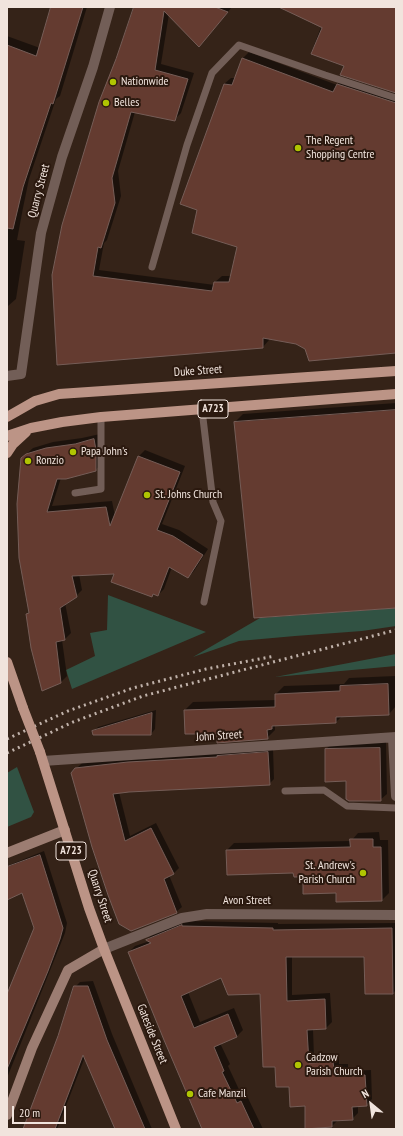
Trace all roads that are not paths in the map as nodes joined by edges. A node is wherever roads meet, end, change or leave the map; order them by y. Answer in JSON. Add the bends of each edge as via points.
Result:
{"nodes":[{"id":1,"x":110,"y":7,"type":"edge"},
{"id":2,"x":396,"y":98,"type":"edge"},
{"id":3,"x":152,"y":266,"type":"dead end"},
{"id":4,"x":396,"y":371,"type":"edge"},
{"id":5,"x":7,"y":376,"type":"edge"},
{"id":6,"x":396,"y":394,"type":"edge"},
{"id":7,"x":202,"y":410,"type":"junction"},
{"id":8,"x":7,"y":417,"type":"edge"},
{"id":9,"x":101,"y":417,"type":"junction"},
{"id":10,"x":31,"y":428,"type":"junction"},
{"id":11,"x":7,"y":436,"type":"edge"},
{"id":12,"x":7,"y":453,"type":"edge"},
{"id":13,"x":75,"y":493,"type":"dead end"},
{"id":14,"x":204,"y":602,"type":"dead end"},
{"id":15,"x":7,"y":662,"type":"edge"},
{"id":16,"x":394,"y":737,"type":"edge"},
{"id":17,"x":42,"y":756,"type":"junction"},
{"id":18,"x":284,"y":791,"type":"dead end"},
{"id":19,"x":396,"y":796,"type":"edge"},
{"id":20,"x":396,"y":808,"type":"edge"},
{"id":21,"x":65,"y":830,"type":"junction"},
{"id":22,"x":7,"y":853,"type":"edge"},
{"id":23,"x":396,"y":915,"type":"edge"},
{"id":24,"x":104,"y":949,"type":"junction"},
{"id":25,"x":7,"y":1115,"type":"edge"},
{"id":26,"x":176,"y":1129,"type":"edge"}],
"edges":[{"from":1,"to":5,"type":"street","name":"Quarry Street","via":[[93,67],[62,157],[41,233],[21,374]]},
{"from":2,"to":3,"type":"lane","via":[[238,45],[212,73],[187,145]]},
{"from":4,"to":8,"type":"main road","name":"Duke Street","number":"A723","via":[[59,394],[35,401]]},
{"from":6,"to":7,"type":"main road","number":"A723"},
{"from":7,"to":9,"type":"main road","number":"A723"},
{"from":7,"to":14,"type":"lane","via":[[213,502],[221,521]]},
{"from":9,"to":10,"type":"main road","number":"A723"},
{"from":9,"to":13,"type":"lane","via":[[101,489]]},
{"from":10,"to":11,"type":"main road"},
{"from":10,"to":12,"type":"main road"},
{"from":15,"to":17,"type":"main road","name":"Quarry Street","number":"A723","bridge":true},
{"from":16,"to":17,"type":"street","name":"John Street"},
{"from":16,"to":19,"type":"street"},
{"from":17,"to":21,"type":"main road","name":"Quarry Street","number":"A723"},
{"from":18,"to":20,"type":"lane","via":[[324,790],[347,806]]},
{"from":21,"to":22,"type":"street"},
{"from":21,"to":24,"type":"main road","name":"Quarry Street","number":"A723"},
{"from":23,"to":24,"type":"street","name":"Avon Street","via":[[207,914],[182,918]]},
{"from":24,"to":25,"type":"street","via":[[68,970],[32,1048]]},
{"from":24,"to":26,"type":"main road","name":"Gateside Street","number":"A723"}]}
